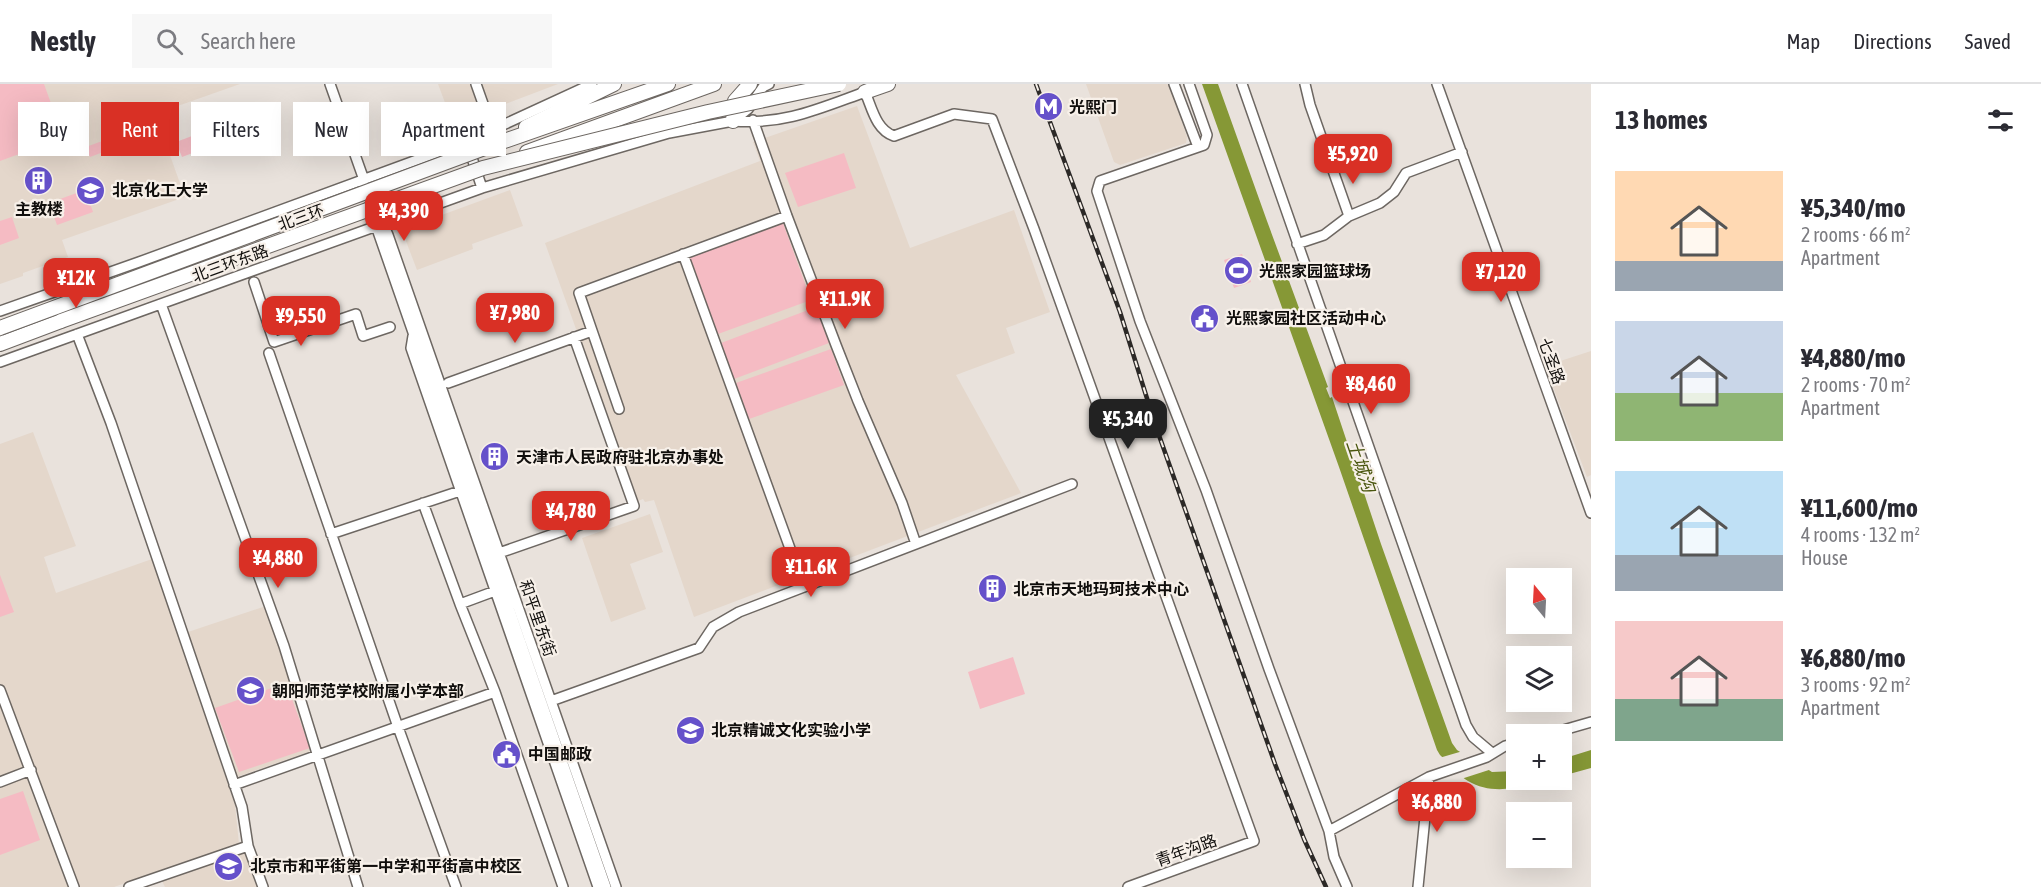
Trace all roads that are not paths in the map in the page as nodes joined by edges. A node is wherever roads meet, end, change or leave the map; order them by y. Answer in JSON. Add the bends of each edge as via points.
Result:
{"nodes":[{"id":1,"x":330,"y":84,"type":"edge"},
{"id":2,"x":476,"y":84,"type":"edge"},
{"id":3,"x":592,"y":84,"type":"edge"},
{"id":4,"x":614,"y":84,"type":"edge"},
{"id":5,"x":668,"y":84,"type":"edge"},
{"id":6,"x":714,"y":84,"type":"edge"},
{"id":7,"x":750,"y":84,"type":"edge"},
{"id":8,"x":769,"y":84,"type":"edge"},
{"id":9,"x":839,"y":84,"type":"edge"},
{"id":10,"x":888,"y":84,"type":"edge"},
{"id":11,"x":1174,"y":84,"type":"edge"},
{"id":12,"x":1189,"y":84,"type":"edge"},
{"id":13,"x":1242,"y":84,"type":"edge"},
{"id":14,"x":1305,"y":84,"type":"edge"},
{"id":15,"x":1437,"y":84,"type":"edge"},
{"id":16,"x":865,"y":92,"type":"junction"},
{"id":17,"x":482,"y":102,"type":"edge"},
{"id":18,"x":748,"y":109,"type":"junction"},
{"id":19,"x":732,"y":121,"type":"junction"},
{"id":20,"x":506,"y":123,"type":"edge"},
{"id":21,"x":754,"y":123,"type":"junction"},
{"id":22,"x":506,"y":137,"type":"edge"},
{"id":23,"x":506,"y":140,"type":"edge"},
{"id":24,"x":1198,"y":147,"type":"junction"},
{"id":25,"x":1461,"y":152,"type":"junction"},
{"id":26,"x":426,"y":156,"type":"edge"},
{"id":27,"x":463,"y":156,"type":"edge"},
{"id":28,"x":471,"y":156,"type":"edge"},
{"id":29,"x":483,"y":168,"type":"junction"},
{"id":30,"x":386,"y":171,"type":"junction"},
{"id":31,"x":364,"y":180,"type":"junction"},
{"id":32,"x":482,"y":188,"type":"junction"},
{"id":33,"x":403,"y":216,"type":"junction"},
{"id":34,"x":787,"y":216,"type":"junction"},
{"id":35,"x":1349,"y":216,"type":"junction"},
{"id":36,"x":380,"y":224,"type":"junction"},
{"id":37,"x":1297,"y":244,"type":"junction"},
{"id":38,"x":683,"y":254,"type":"junction"},
{"id":39,"x":254,"y":282,"type":"dead end"},
{"id":40,"x":59,"y":290,"type":"junction"},
{"id":41,"x":161,"y":304,"type":"junction"},
{"id":42,"x":0,"y":311,"type":"edge"},
{"id":43,"x":390,"y":327,"type":"dead end"},
{"id":44,"x":0,"y":328,"type":"edge"},
{"id":45,"x":592,"y":331,"type":"junction"},
{"id":46,"x":77,"y":334,"type":"junction"},
{"id":47,"x":414,"y":334,"type":"junction"},
{"id":48,"x":574,"y":337,"type":"junction"},
{"id":49,"x":0,"y":344,"type":"edge"},
{"id":50,"x":268,"y":353,"type":"dead end"},
{"id":51,"x":0,"y":362,"type":"edge"},
{"id":52,"x":448,"y":382,"type":"dead end"},
{"id":53,"x":619,"y":409,"type":"dead end"},
{"id":54,"x":1072,"y":483,"type":"dead end"},
{"id":55,"x":460,"y":491,"type":"junction"},
{"id":56,"x":423,"y":503,"type":"junction"},
{"id":57,"x":1591,"y":513,"type":"edge"},
{"id":58,"x":331,"y":534,"type":"junction"},
{"id":59,"x":916,"y":544,"type":"junction"},
{"id":60,"x":499,"y":553,"type":"junction"},
{"id":61,"x":804,"y":587,"type":"junction"},
{"id":62,"x":495,"y":591,"type":"junction"},
{"id":63,"x":459,"y":604,"type":"junction"},
{"id":64,"x":0,"y":690,"type":"edge"},
{"id":65,"x":495,"y":692,"type":"junction"},
{"id":66,"x":551,"y":701,"type":"junction"},
{"id":67,"x":1591,"y":722,"type":"edge"},
{"id":68,"x":398,"y":727,"type":"junction"},
{"id":69,"x":1572,"y":727,"type":"edge"},
{"id":70,"x":1506,"y":747,"type":"edge"},
{"id":71,"x":319,"y":755,"type":"junction"},
{"id":72,"x":1489,"y":755,"type":"junction"},
{"id":73,"x":31,"y":770,"type":"junction"},
{"id":74,"x":1429,"y":777,"type":"junction"},
{"id":75,"x":0,"y":782,"type":"edge"},
{"id":76,"x":234,"y":785,"type":"junction"},
{"id":77,"x":1329,"y":831,"type":"junction"},
{"id":78,"x":248,"y":846,"type":"junction"},
{"id":79,"x":159,"y":882,"type":"edge"},
{"id":80,"x":74,"y":887,"type":"edge"},
{"id":81,"x":129,"y":887,"type":"edge"},
{"id":82,"x":263,"y":887,"type":"edge"},
{"id":83,"x":358,"y":887,"type":"edge"},
{"id":84,"x":456,"y":887,"type":"edge"},
{"id":85,"x":563,"y":887,"type":"edge"},
{"id":86,"x":597,"y":887,"type":"edge"},
{"id":87,"x":606,"y":887,"type":"edge"},
{"id":88,"x":616,"y":887,"type":"edge"},
{"id":89,"x":1128,"y":887,"type":"edge"},
{"id":90,"x":1347,"y":887,"type":"edge"},
{"id":91,"x":1418,"y":887,"type":"edge"}],
"edges":[{"from":1,"to":31,"type":"street"},
{"from":2,"to":17,"type":"street"},
{"from":3,"to":20,"type":"street","name":"北三环东路"},
{"from":4,"to":22,"type":"highway"},
{"from":5,"to":23,"type":"highway","name":"北三环"},
{"from":6,"to":29,"type":"highway","name":"北三环"},
{"from":7,"to":19,"type":"highway","via":[[735,101]]},
{"from":8,"to":18,"type":"street","name":"北三环东路"},
{"from":9,"to":29,"type":"highway","bridge":true},
{"from":10,"to":16,"type":"highway"},
{"from":11,"to":24,"type":"street"},
{"from":12,"to":24,"type":"street","via":[[1207,135],[1204,145]]},
{"from":13,"to":37,"type":"street"},
{"from":14,"to":35,"type":"street"},
{"from":15,"to":25,"type":"street","name":"七圣路"},
{"from":16,"to":21,"type":"street","via":[[794,117]]},
{"from":16,"to":89,"type":"street","name":"青年沟路","via":[[879,126],[894,136],[954,114],[992,119],[1254,841]]},
{"from":18,"to":19,"type":"street","name":"北三环东路"},
{"from":18,"to":21,"type":"street"},
{"from":19,"to":21,"type":"street"},
{"from":19,"to":32,"type":"street","name":"北三环东路","via":[[669,133]]},
{"from":21,"to":34,"type":"street"},
{"from":24,"to":77,"type":"street","via":[[1100,181],[1096,191],[1140,321],[1206,490]]},
{"from":25,"to":35,"type":"street","via":[[1407,173],[1387,198]]},
{"from":25,"to":57,"type":"street","name":"七圣路"},
{"from":26,"to":30,"type":"street","name":"北三环东路"},
{"from":27,"to":44,"type":"highway","name":"北三环","bridge":true},
{"from":28,"to":32,"type":"street"},
{"from":29,"to":49,"type":"highway","name":"北三环","bridge":true},
{"from":30,"to":31,"type":"street","name":"北三环东路"},
{"from":30,"to":33,"type":"street"},
{"from":31,"to":36,"type":"street"},
{"from":31,"to":40,"type":"street","name":"北三环东路"},
{"from":32,"to":33,"type":"street","name":"北三环东路"},
{"from":33,"to":36,"type":"street","name":"北三环东路"},
{"from":34,"to":38,"type":"street"},
{"from":34,"to":59,"type":"street"},
{"from":35,"to":37,"type":"street","via":[[1324,235]]},
{"from":36,"to":41,"type":"street","name":"北三环东路"},
{"from":36,"to":47,"type":"street","name":"和平里东街"},
{"from":36,"to":60,"type":"street","name":"和平里东街"},
{"from":37,"to":72,"type":"street","via":[[1466,724]]},
{"from":38,"to":45,"type":"street","via":[[579,293]]},
{"from":38,"to":61,"type":"street"},
{"from":39,"to":43,"type":"street","via":[[274,342],[356,314],[363,336]]},
{"from":40,"to":42,"type":"street","name":"北三环东路"},
{"from":40,"to":46,"type":"street"},
{"from":41,"to":46,"type":"street","name":"北三环东路"},
{"from":41,"to":71,"type":"street","via":[[284,646]]},
{"from":45,"to":48,"type":"street"},
{"from":45,"to":53,"type":"street"},
{"from":46,"to":51,"type":"street","name":"北三环东路"},
{"from":46,"to":76,"type":"street"},
{"from":47,"to":55,"type":"street","via":[[411,348]]},
{"from":47,"to":87,"type":"street","name":"和平里东街"},
{"from":48,"to":52,"type":"street"},
{"from":48,"to":60,"type":"street","via":[[634,506]]},
{"from":50,"to":58,"type":"street"},
{"from":54,"to":59,"type":"street"},
{"from":55,"to":56,"type":"street"},
{"from":55,"to":62,"type":"street"},
{"from":56,"to":58,"type":"street"},
{"from":56,"to":63,"type":"street"},
{"from":58,"to":68,"type":"street"},
{"from":59,"to":61,"type":"street"},
{"from":60,"to":66,"type":"street","name":"和平里东街"},
{"from":61,"to":66,"type":"street","via":[[739,612],[713,627],[699,648]]},
{"from":62,"to":63,"type":"street"},
{"from":62,"to":86,"type":"street"},
{"from":63,"to":65,"type":"street"},
{"from":64,"to":73,"type":"street"},
{"from":65,"to":68,"type":"street"},
{"from":65,"to":85,"type":"street"},
{"from":66,"to":88,"type":"street","name":"和平里东街"},
{"from":67,"to":69,"type":"street"},
{"from":68,"to":71,"type":"street"},
{"from":68,"to":84,"type":"street"},
{"from":70,"to":72,"type":"street"},
{"from":71,"to":76,"type":"street"},
{"from":71,"to":83,"type":"street"},
{"from":72,"to":74,"type":"street"},
{"from":73,"to":75,"type":"street"},
{"from":73,"to":80,"type":"street"},
{"from":74,"to":77,"type":"street"},
{"from":74,"to":91,"type":"street"},
{"from":76,"to":78,"type":"street"},
{"from":77,"to":90,"type":"street","via":[[1334,857]]},
{"from":78,"to":79,"type":"street"},
{"from":78,"to":82,"type":"street"},
{"from":79,"to":81,"type":"street"}]}
